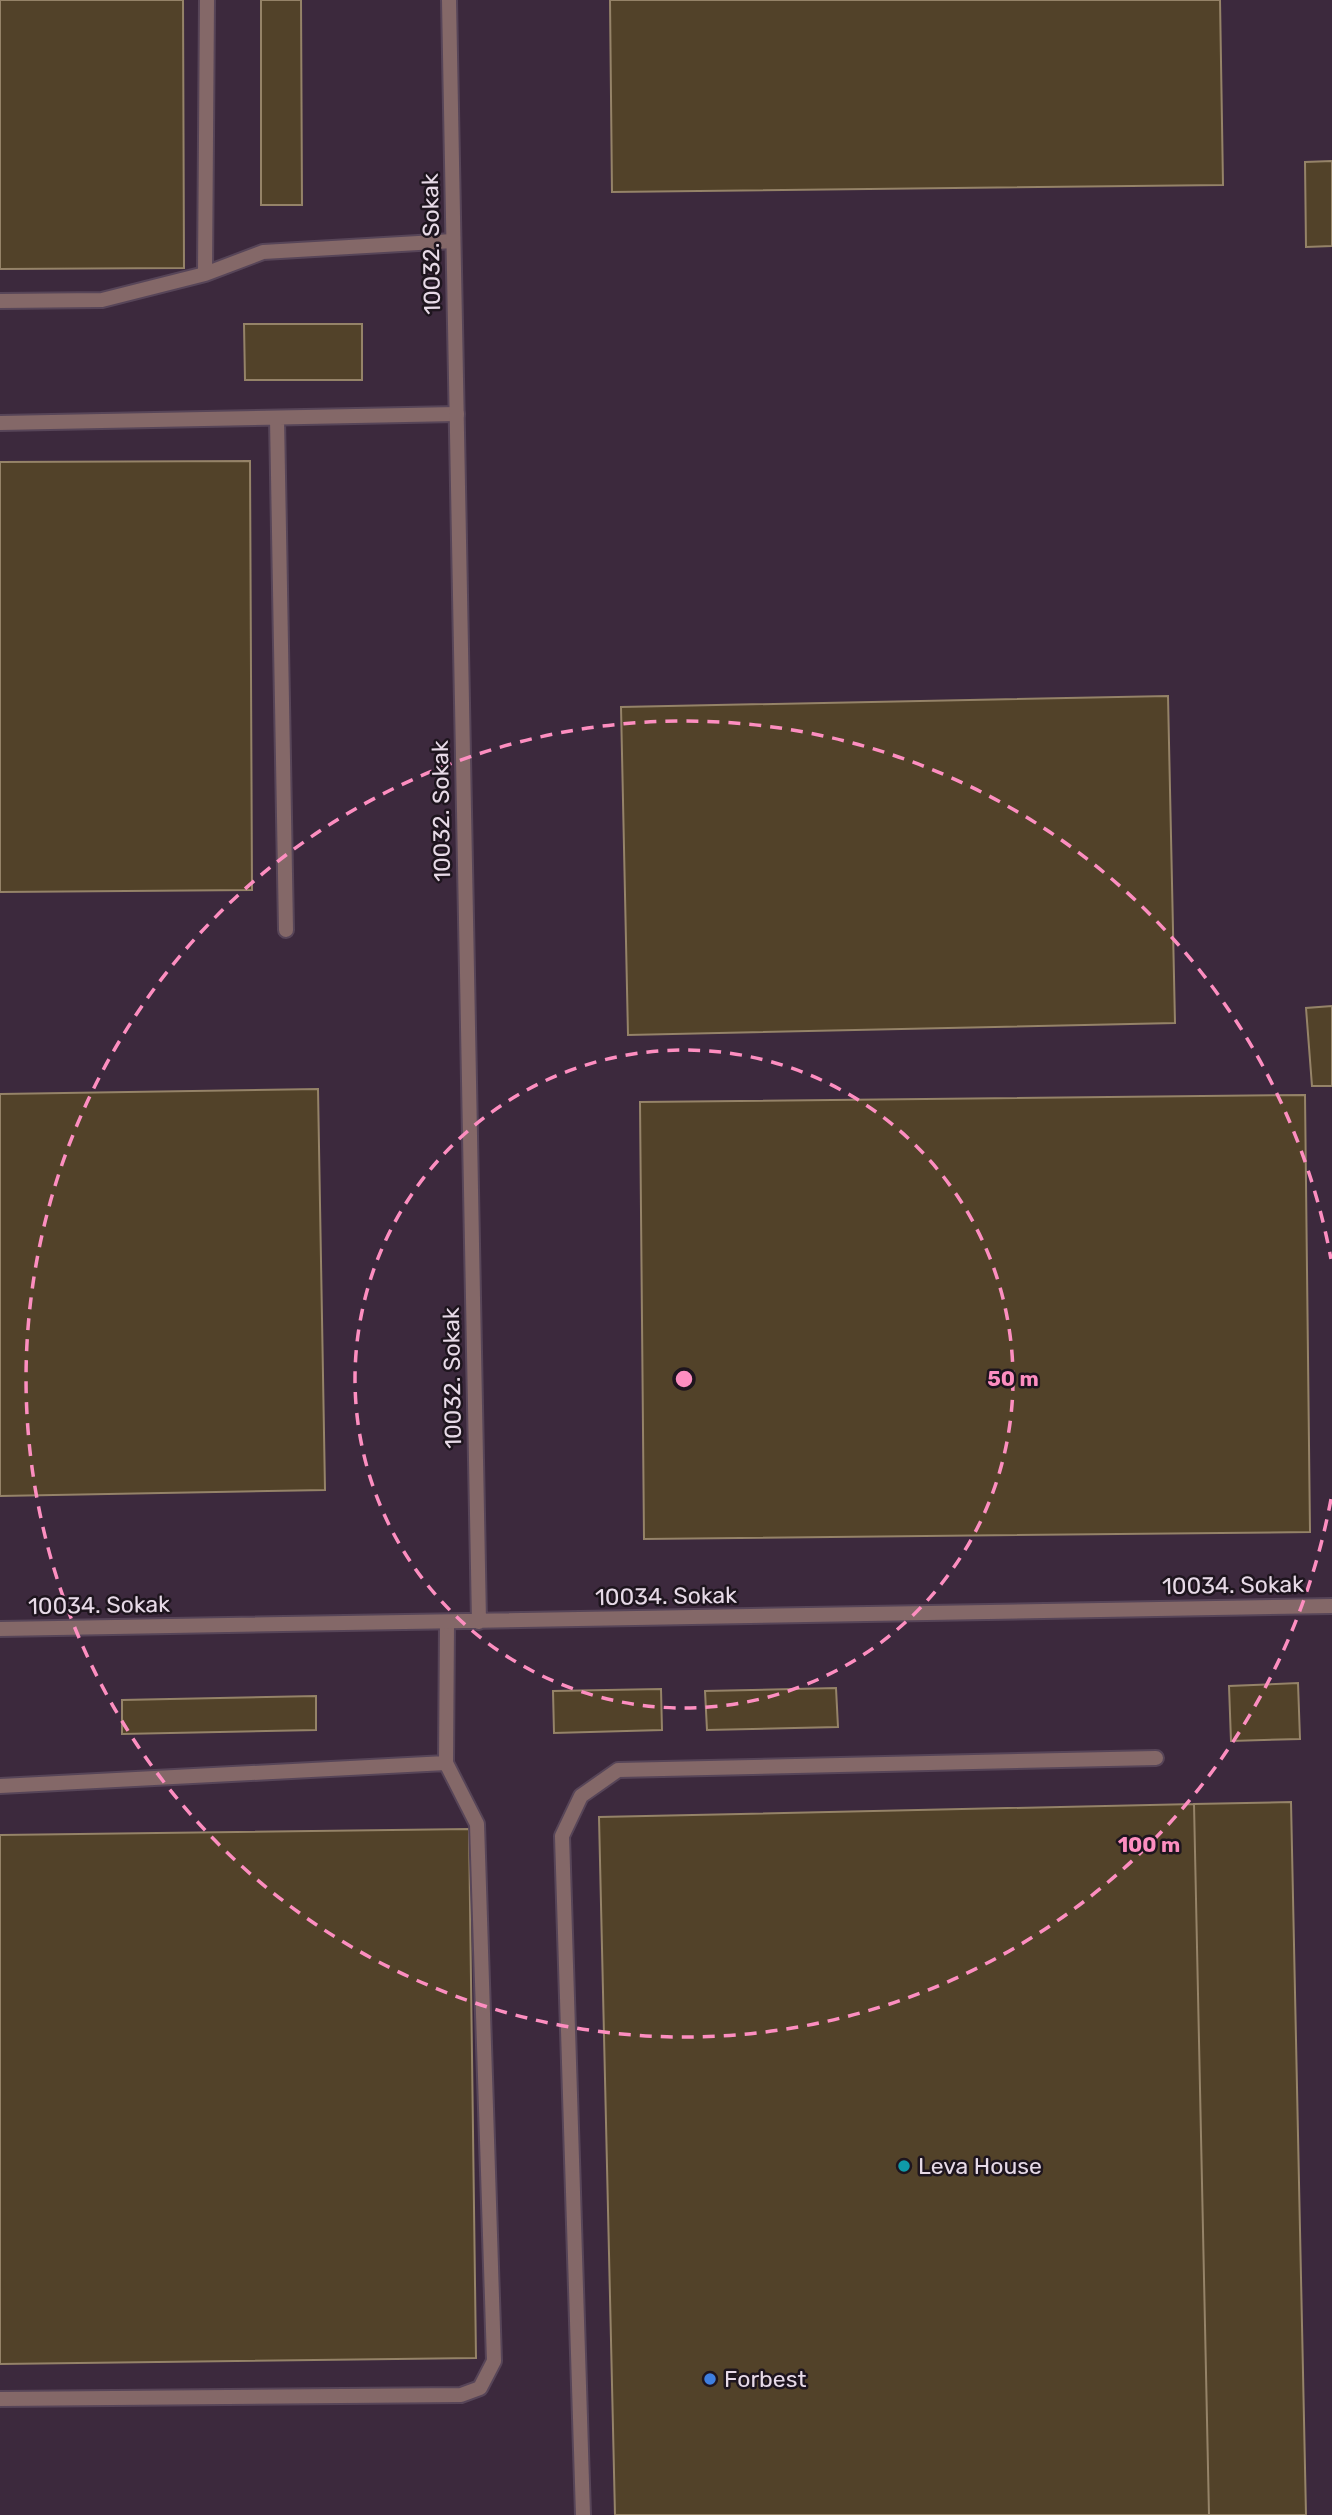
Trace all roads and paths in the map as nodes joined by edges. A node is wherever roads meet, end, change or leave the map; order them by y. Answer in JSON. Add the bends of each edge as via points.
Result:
{"nodes":[{"id":1,"x":206,"y":0,"type":"edge"},
{"id":2,"x":449,"y":0,"type":"edge"},
{"id":3,"x":453,"y":241,"type":"junction"},
{"id":4,"x":205,"y":274,"type":"junction"},
{"id":5,"x":0,"y":301,"type":"edge"},
{"id":6,"x":457,"y":414,"type":"junction"},
{"id":7,"x":277,"y":418,"type":"junction"},
{"id":8,"x":0,"y":424,"type":"edge"},
{"id":9,"x":286,"y":930,"type":"dead end"},
{"id":10,"x":1332,"y":1606,"type":"edge"},
{"id":11,"x":447,"y":1622,"type":"junction"},
{"id":12,"x":479,"y":1622,"type":"junction"},
{"id":13,"x":0,"y":1629,"type":"edge"},
{"id":14,"x":1156,"y":1758,"type":"dead end"},
{"id":15,"x":446,"y":1763,"type":"junction"},
{"id":16,"x":0,"y":1786,"type":"edge"},
{"id":17,"x":0,"y":2399,"type":"edge"},
{"id":18,"x":583,"y":2515,"type":"edge"}],
"edges":[{"from":1,"to":4,"type":"street"},
{"from":2,"to":3,"type":"street","name":"10032. Sokak"},
{"from":3,"to":4,"type":"street","via":[[263,252]]},
{"from":3,"to":6,"type":"street","name":"10032. Sokak"},
{"from":4,"to":5,"type":"street","via":[[102,300]]},
{"from":6,"to":7,"type":"street"},
{"from":6,"to":12,"type":"street","name":"10032. Sokak"},
{"from":7,"to":8,"type":"street"},
{"from":7,"to":9,"type":"street"},
{"from":10,"to":12,"type":"street","name":"10034. Sokak"},
{"from":11,"to":12,"type":"street","name":"10034. Sokak"},
{"from":11,"to":13,"type":"street","name":"10034. Sokak"},
{"from":11,"to":15,"type":"street"},
{"from":14,"to":18,"type":"street","via":[[618,1770],[581,1796],[562,1836]]},
{"from":15,"to":16,"type":"street"},
{"from":15,"to":17,"type":"street","via":[[477,1824],[494,2361],[480,2388],[461,2395]]}]}
